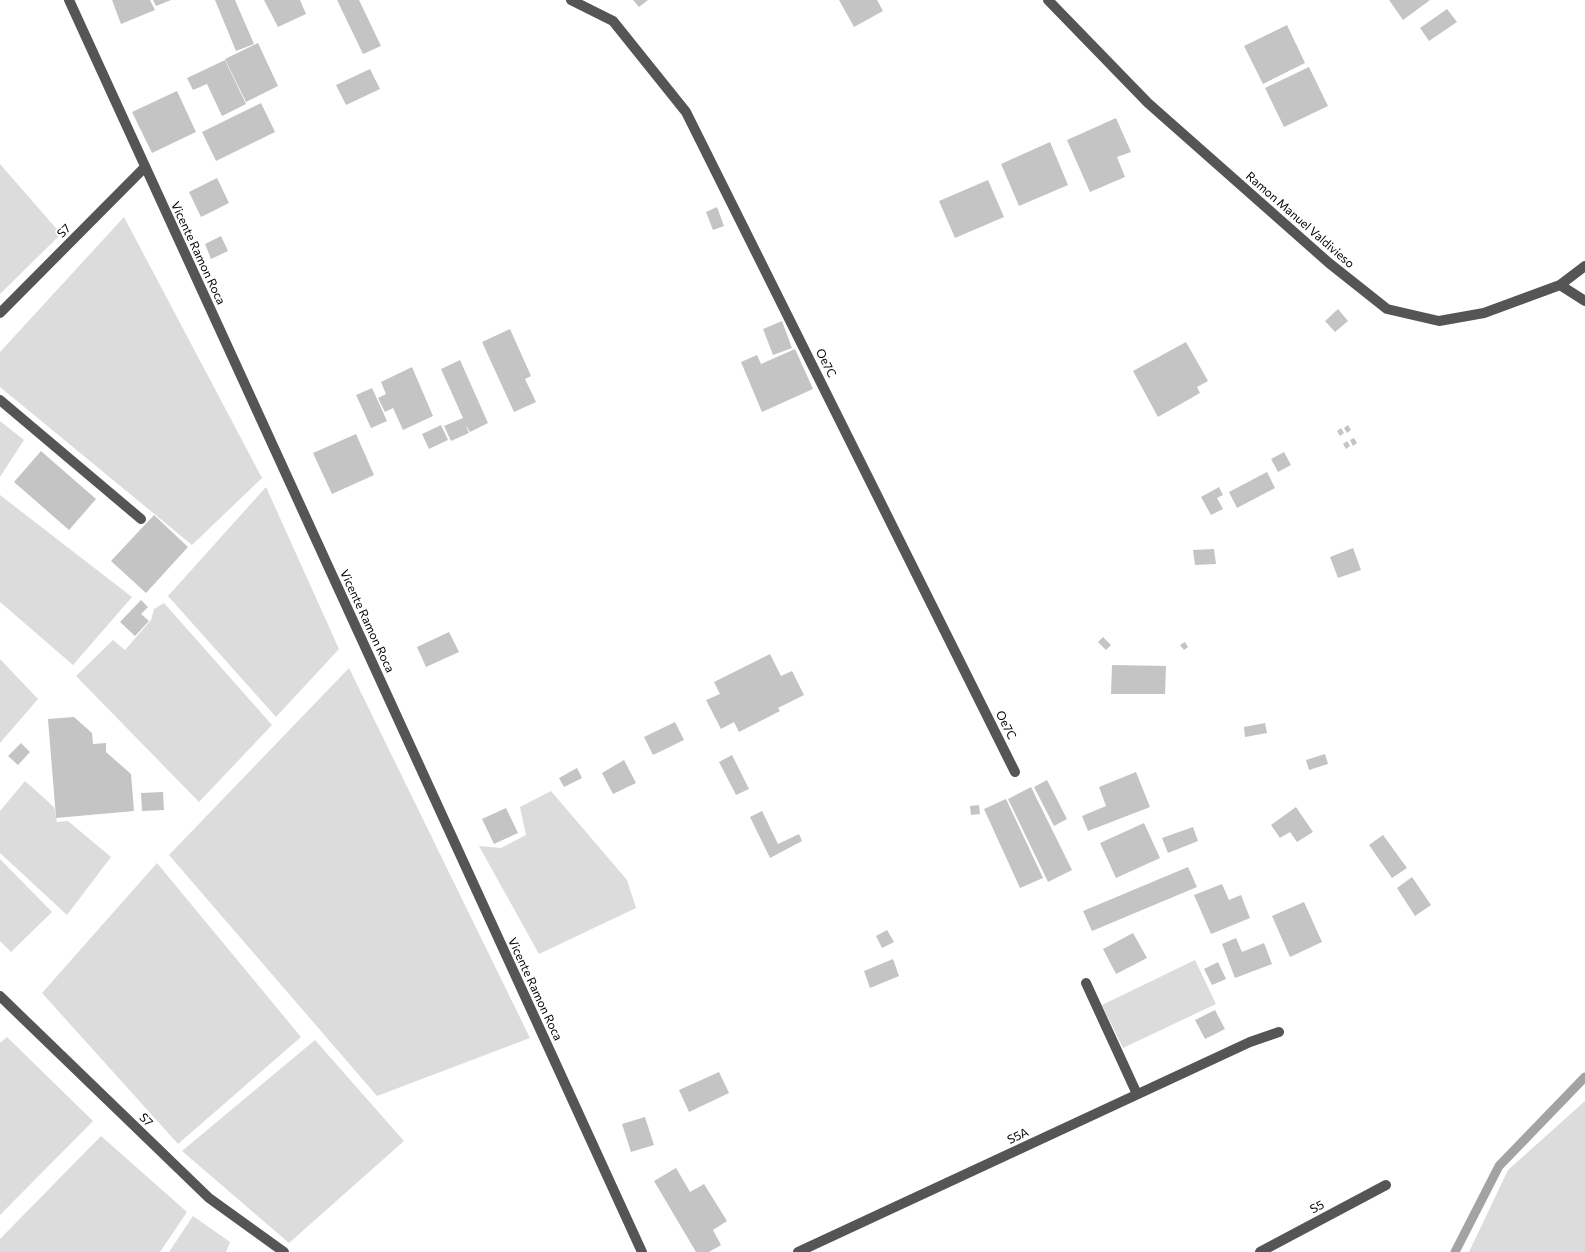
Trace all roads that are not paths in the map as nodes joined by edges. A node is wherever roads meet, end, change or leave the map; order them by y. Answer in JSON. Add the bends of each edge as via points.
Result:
{"nodes":[{"id":1,"x":69,"y":0,"type":"edge"},
{"id":2,"x":571,"y":0,"type":"edge"},
{"id":3,"x":1048,"y":0,"type":"edge"},
{"id":4,"x":145,"y":167,"type":"junction"},
{"id":5,"x":1585,"y":266,"type":"edge"},
{"id":6,"x":1560,"y":285,"type":"junction"},
{"id":7,"x":1585,"y":302,"type":"edge"},
{"id":8,"x":0,"y":313,"type":"edge"},
{"id":9,"x":0,"y":400,"type":"edge"},
{"id":10,"x":141,"y":519,"type":"dead end"},
{"id":11,"x":1015,"y":772,"type":"dead end"},
{"id":12,"x":1086,"y":983,"type":"dead end"},
{"id":13,"x":0,"y":996,"type":"edge"},
{"id":14,"x":1279,"y":1032,"type":"dead end"},
{"id":15,"x":1137,"y":1094,"type":"junction"},
{"id":16,"x":1386,"y":1184,"type":"dead end"},
{"id":17,"x":284,"y":1252,"type":"edge"},
{"id":18,"x":642,"y":1252,"type":"edge"},
{"id":19,"x":798,"y":1252,"type":"edge"},
{"id":20,"x":1260,"y":1252,"type":"edge"}],
"edges":[{"from":1,"to":4,"type":"street","name":"Vicente Ramon Roca"},
{"from":2,"to":11,"type":"street","name":"Oe7C","via":[[613,21],[686,112]]},
{"from":3,"to":6,"type":"street","name":"Ramon Manuel Valdivieso","via":[[1148,103],[1329,263],[1387,309],[1439,321],[1484,313]]},
{"from":4,"to":8,"type":"street","name":"S7"},
{"from":4,"to":18,"type":"street","name":"Vicente Ramon Roca"},
{"from":5,"to":6,"type":"street","name":"Ramon Manuel Valdivieso"},
{"from":6,"to":7,"type":"street"},
{"from":9,"to":10,"type":"street"},
{"from":12,"to":15,"type":"street"},
{"from":13,"to":17,"type":"street","name":"S7","via":[[209,1198]]},
{"from":14,"to":15,"type":"street","name":"S5A"},
{"from":15,"to":19,"type":"street","name":"S5A"},
{"from":16,"to":20,"type":"street","name":"S5"}]}
